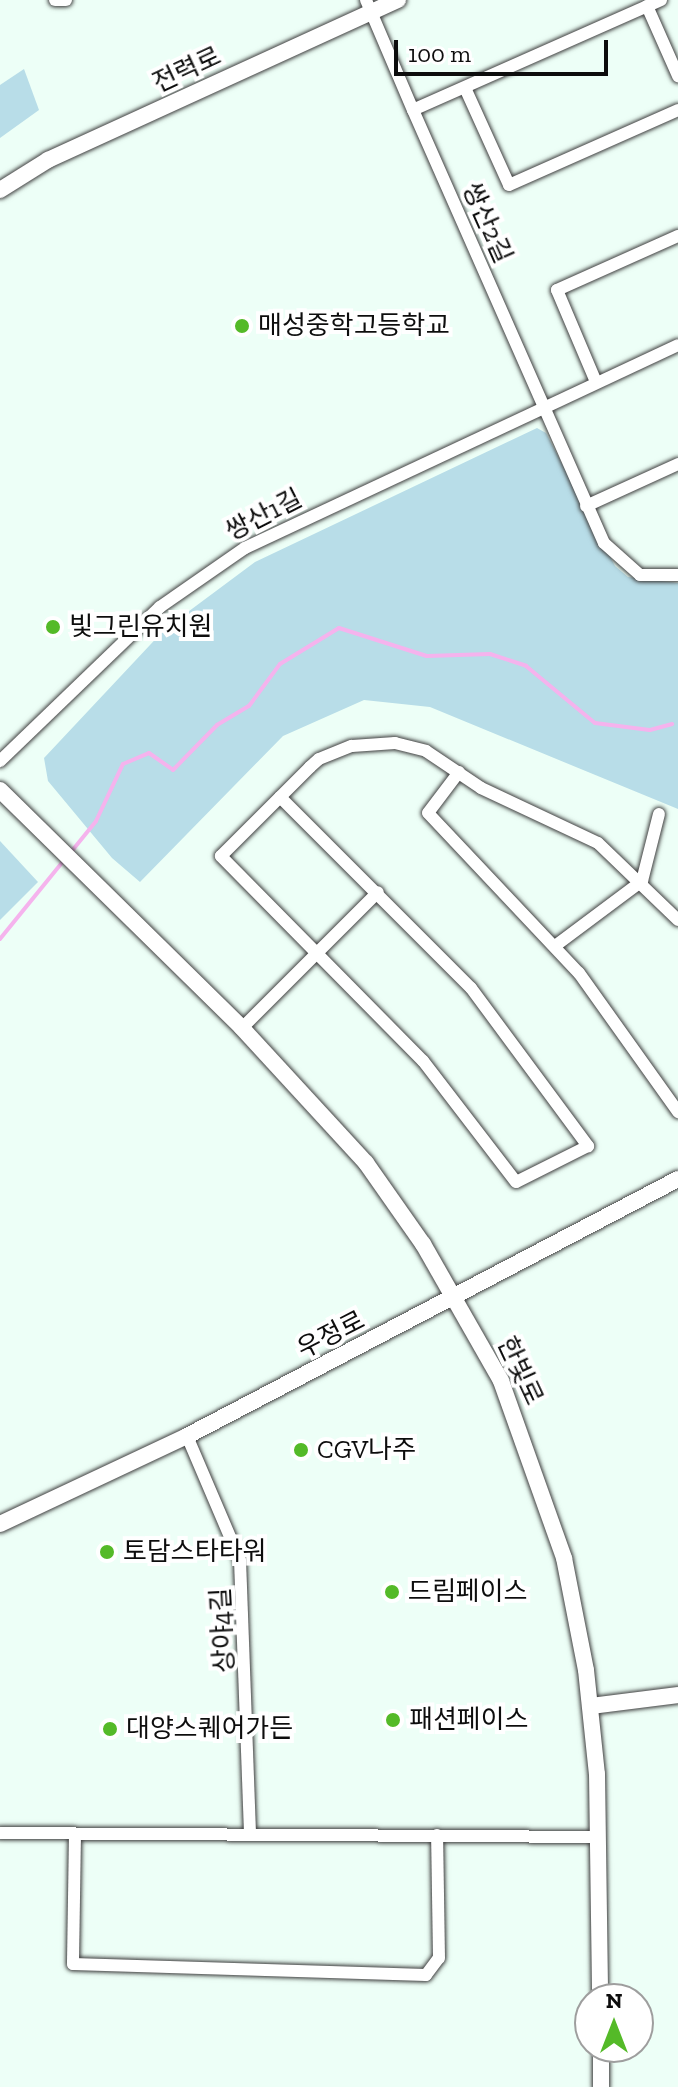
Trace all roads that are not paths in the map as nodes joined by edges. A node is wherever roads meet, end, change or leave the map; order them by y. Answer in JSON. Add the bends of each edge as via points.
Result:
{"nodes":[{"id":1,"x":55,"y":0,"type":"edge"},
{"id":2,"x":66,"y":0,"type":"edge"},
{"id":3,"x":398,"y":0,"type":"edge"},
{"id":4,"x":661,"y":0,"type":"edge"},
{"id":5,"x":369,"y":6,"type":"edge"},
{"id":6,"x":647,"y":6,"type":"junction"},
{"id":7,"x":678,"y":76,"type":"edge"},
{"id":8,"x":466,"y":90,"type":"junction"},
{"id":9,"x":413,"y":110,"type":"junction"},
{"id":10,"x":678,"y":110,"type":"edge"},
{"id":11,"x":0,"y":190,"type":"edge"},
{"id":12,"x":678,"y":236,"type":"edge"},
{"id":13,"x":678,"y":345,"type":"edge"},
{"id":14,"x":596,"y":382,"type":"junction"},
{"id":15,"x":541,"y":407,"type":"junction"},
{"id":16,"x":678,"y":464,"type":"edge"},
{"id":17,"x":586,"y":506,"type":"junction"},
{"id":18,"x":678,"y":575,"type":"edge"},
{"id":19,"x":0,"y":761,"type":"edge"},
{"id":20,"x":459,"y":772,"type":"junction"},
{"id":21,"x":0,"y":790,"type":"edge"},
{"id":22,"x":280,"y":797,"type":"junction"},
{"id":23,"x":659,"y":814,"type":"dead end"},
{"id":24,"x":642,"y":881,"type":"junction"},
{"id":25,"x":378,"y":892,"type":"junction"},
{"id":26,"x":678,"y":920,"type":"edge"},
{"id":27,"x":555,"y":946,"type":"junction"},
{"id":28,"x":319,"y":952,"type":"junction"},
{"id":29,"x":242,"y":1028,"type":"junction"},
{"id":30,"x":678,"y":1112,"type":"edge"},
{"id":31,"x":678,"y":1179,"type":"edge"},
{"id":32,"x":455,"y":1298,"type":"junction"},
{"id":33,"x":187,"y":1436,"type":"junction"},
{"id":34,"x":0,"y":1524,"type":"edge"},
{"id":35,"x":678,"y":1695,"type":"edge"},
{"id":36,"x":591,"y":1706,"type":"junction"},
{"id":37,"x":0,"y":1833,"type":"edge"},
{"id":38,"x":75,"y":1834,"type":"junction"},
{"id":39,"x":250,"y":1834,"type":"junction"},
{"id":40,"x":437,"y":1835,"type":"junction"},
{"id":41,"x":598,"y":1837,"type":"junction"},
{"id":42,"x":600,"y":1983,"type":"edge"},
{"id":43,"x":601,"y":2063,"type":"edge"},
{"id":44,"x":601,"y":2087,"type":"edge"}],
"edges":[{"from":1,"to":2,"type":"street"},
{"from":3,"to":5,"type":"street","name":"전력로"},
{"from":4,"to":6,"type":"street"},
{"from":5,"to":9,"type":"street","name":"쌍산2길"},
{"from":5,"to":11,"type":"street","name":"전력로","via":[[48,160]]},
{"from":6,"to":7,"type":"street"},
{"from":6,"to":8,"type":"street"},
{"from":8,"to":9,"type":"street"},
{"from":8,"to":10,"type":"street","name":"쌍산2길","via":[[509,185]]},
{"from":9,"to":15,"type":"street","name":"쌍산2길"},
{"from":12,"to":14,"type":"street","via":[[557,290]]},
{"from":13,"to":14,"type":"street","name":"쌍산1길"},
{"from":14,"to":15,"type":"street","name":"쌍산1길"},
{"from":15,"to":17,"type":"street","name":"쌍산2길"},
{"from":15,"to":19,"type":"street","name":"쌍산1길","via":[[215,566],[130,635]]},
{"from":16,"to":17,"type":"street"},
{"from":17,"to":18,"type":"street","name":"쌍산2길","via":[[622,564],[657,579]]},
{"from":20,"to":22,"type":"street","via":[[409,745],[372,743],[319,759]]},
{"from":20,"to":24,"type":"street","via":[[598,843]]},
{"from":20,"to":27,"type":"street","via":[[428,813]]},
{"from":21,"to":29,"type":"street","name":"한빛로"},
{"from":22,"to":25,"type":"street"},
{"from":22,"to":28,"type":"street","via":[[221,856]]},
{"from":23,"to":24,"type":"street"},
{"from":24,"to":26,"type":"street"},
{"from":24,"to":27,"type":"street"},
{"from":25,"to":28,"type":"street"},
{"from":25,"to":28,"type":"street","via":[[503,1024],[588,1146],[516,1182],[423,1061]]},
{"from":27,"to":30,"type":"street"},
{"from":28,"to":29,"type":"street"},
{"from":29,"to":32,"type":"street","name":"한빛로","via":[[366,1163]]},
{"from":31,"to":32,"type":"street","name":"우정로"},
{"from":32,"to":33,"type":"street","name":"우정로"},
{"from":32,"to":36,"type":"street","name":"한빛로","via":[[533,1459],[564,1558]]},
{"from":33,"to":34,"type":"street","name":"우정로"},
{"from":33,"to":39,"type":"street","name":"상야4길","via":[[240,1560]]},
{"from":35,"to":36,"type":"street"},
{"from":36,"to":41,"type":"street","name":"한빛로"},
{"from":37,"to":38,"type":"street"},
{"from":38,"to":39,"type":"street"},
{"from":38,"to":40,"type":"street","via":[[73,1964],[426,1975],[439,1958]]},
{"from":39,"to":40,"type":"street"},
{"from":40,"to":41,"type":"street"},
{"from":41,"to":42,"type":"street","name":"한빛로"},
{"from":43,"to":44,"type":"street"}]}
